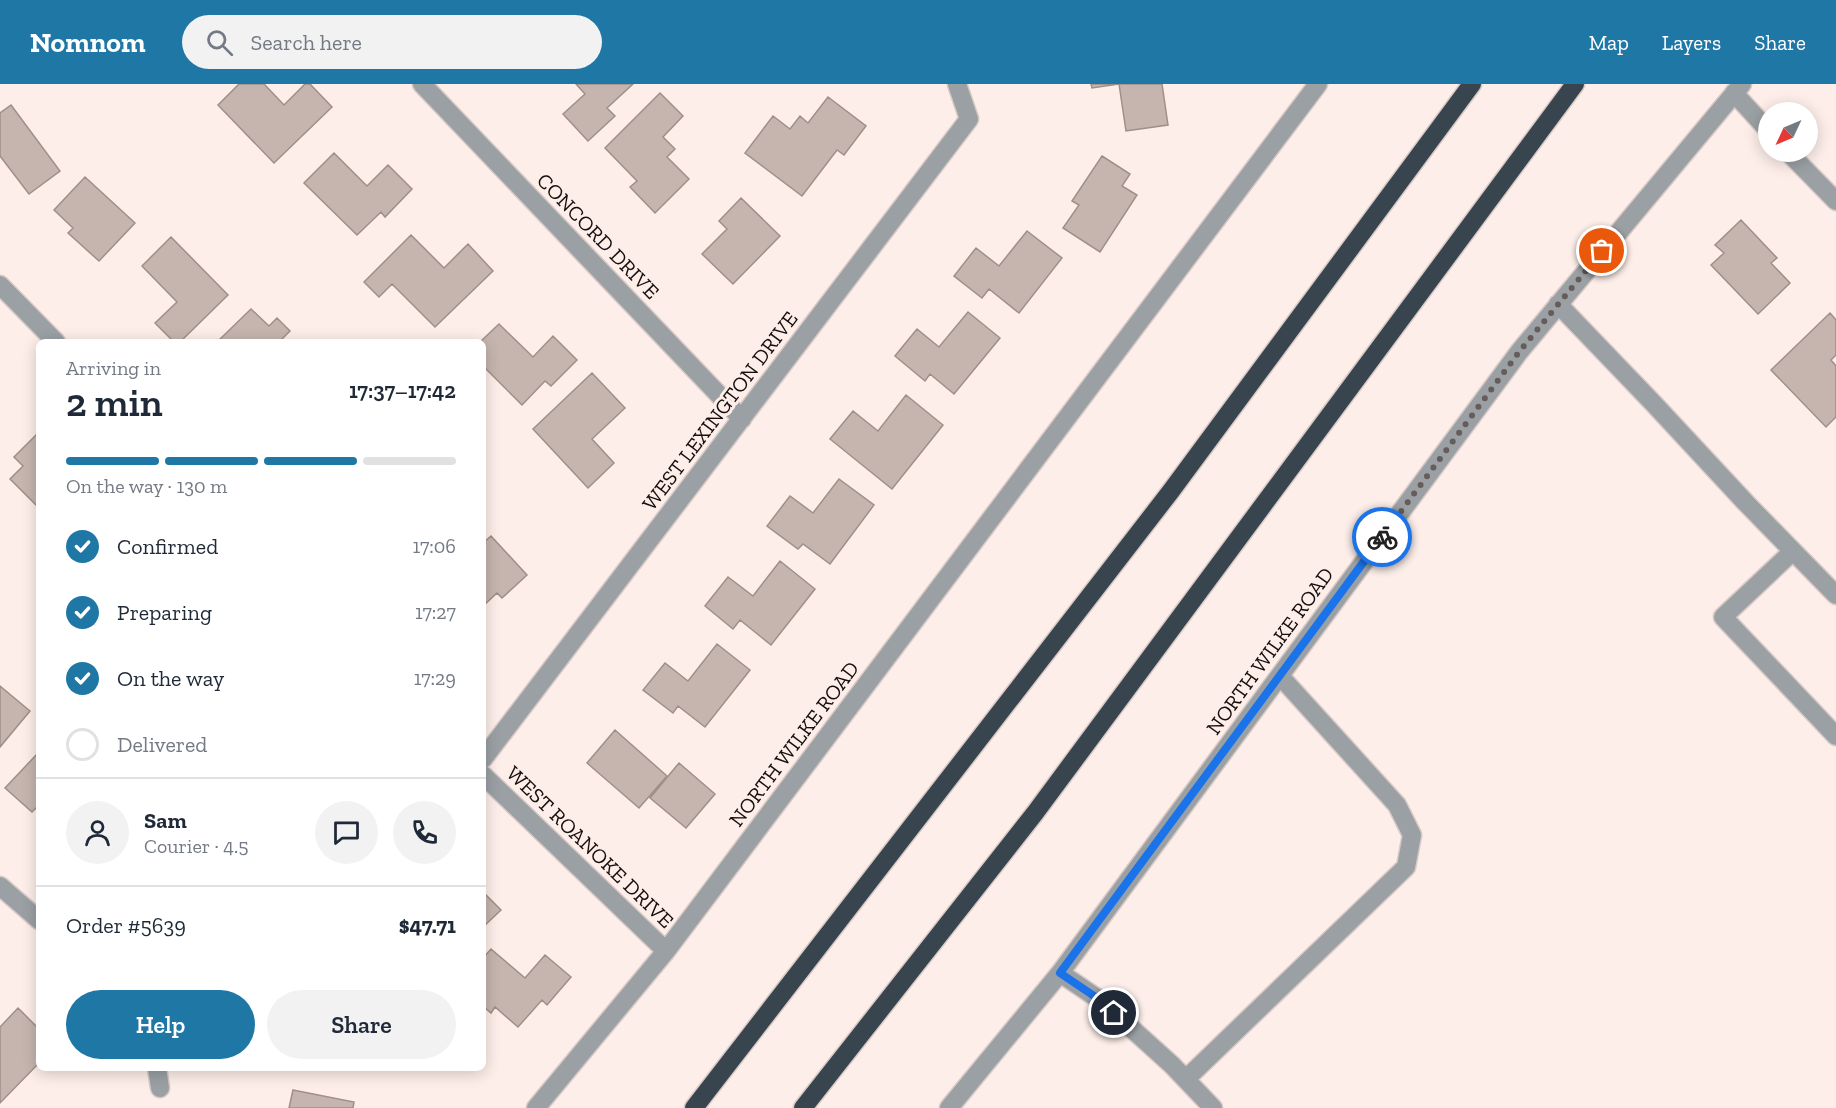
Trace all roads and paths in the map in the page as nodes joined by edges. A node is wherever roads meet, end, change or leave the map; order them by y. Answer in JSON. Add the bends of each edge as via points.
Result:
{"nodes":[{"id":1,"x":422,"y":84,"type":"edge"},
{"id":2,"x":957,"y":84,"type":"edge"},
{"id":3,"x":1318,"y":84,"type":"edge"},
{"id":4,"x":1472,"y":84,"type":"edge"},
{"id":5,"x":1575,"y":84,"type":"edge"},
{"id":6,"x":1738,"y":88,"type":"edge"},
{"id":7,"x":1758,"y":116,"type":"edge"},
{"id":8,"x":1798,"y":162,"type":"edge"},
{"id":9,"x":1836,"y":201,"type":"edge"},
{"id":10,"x":0,"y":285,"type":"edge"},
{"id":11,"x":1558,"y":304,"type":"junction"},
{"id":12,"x":53,"y":339,"type":"edge"},
{"id":13,"x":742,"y":419,"type":"junction"},
{"id":14,"x":1793,"y":551,"type":"junction"},
{"id":15,"x":1836,"y":595,"type":"edge"},
{"id":16,"x":1280,"y":676,"type":"junction"},
{"id":17,"x":1836,"y":736,"type":"edge"},
{"id":18,"x":486,"y":755,"type":"edge"},
{"id":19,"x":486,"y":778,"type":"edge"},
{"id":20,"x":0,"y":886,"type":"edge"},
{"id":21,"x":36,"y":917,"type":"edge"},
{"id":22,"x":666,"y":951,"type":"junction"},
{"id":23,"x":1060,"y":973,"type":"junction"},
{"id":24,"x":157,"y":1071,"type":"edge"},
{"id":25,"x":1186,"y":1079,"type":"junction"},
{"id":26,"x":160,"y":1088,"type":"dead end"},
{"id":27,"x":536,"y":1108,"type":"edge"},
{"id":28,"x":694,"y":1108,"type":"edge"},
{"id":29,"x":803,"y":1108,"type":"edge"},
{"id":30,"x":949,"y":1108,"type":"edge"},
{"id":31,"x":1213,"y":1108,"type":"edge"}],
"edges":[{"from":1,"to":13,"type":"street","name":"CONCORD DRIVE"},
{"from":2,"to":13,"type":"street","name":"WEST LEXINGTON DRIVE","via":[[969,120]]},
{"from":3,"to":22,"type":"street","name":"NORTH WILKE ROAD"},
{"from":4,"to":28,"type":"highway","via":[[1171,490]]},
{"from":5,"to":29,"type":"highway","via":[[1035,813]]},
{"from":6,"to":7,"type":"street"},
{"from":6,"to":11,"type":"street","name":"NORTH WILKE ROAD"},
{"from":8,"to":9,"type":"street"},
{"from":10,"to":12,"type":"street"},
{"from":11,"to":14,"type":"street"},
{"from":11,"to":16,"type":"street","name":"NORTH WILKE ROAD"},
{"from":13,"to":18,"type":"street","name":"WEST LEXINGTON DRIVE"},
{"from":14,"to":15,"type":"street"},
{"from":14,"to":17,"type":"street","via":[[1723,617]]},
{"from":16,"to":23,"type":"street","name":"NORTH WILKE ROAD"},
{"from":16,"to":25,"type":"street","via":[[1397,805],[1412,835],[1406,867]]},
{"from":19,"to":22,"type":"street","name":"WEST ROANOKE DRIVE"},
{"from":20,"to":21,"type":"street"},
{"from":22,"to":27,"type":"street","name":"NORTH WILKE ROAD"},
{"from":23,"to":25,"type":"street","via":[[1100,1000]]},
{"from":23,"to":30,"type":"street","name":"NORTH WILKE ROAD"},
{"from":24,"to":26,"type":"street"},
{"from":25,"to":31,"type":"street"}]}
